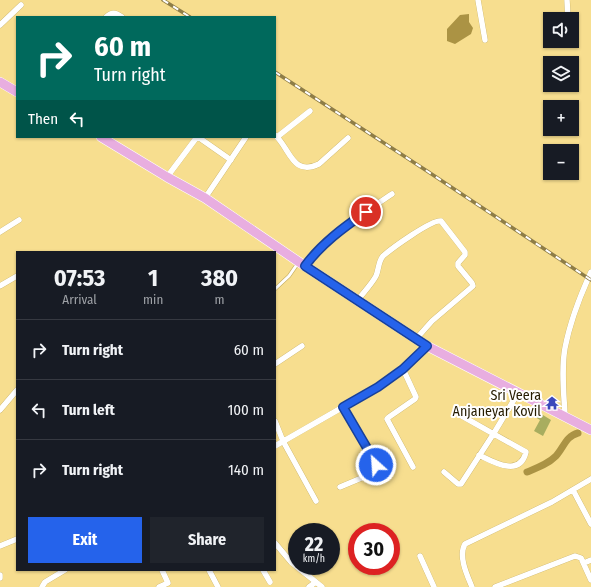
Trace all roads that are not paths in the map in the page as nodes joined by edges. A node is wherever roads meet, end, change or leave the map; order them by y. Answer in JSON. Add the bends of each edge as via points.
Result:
{"nodes":[{"id":1,"x":478,"y":0,"type":"edge"},
{"id":2,"x":482,"y":0,"type":"edge"},
{"id":3,"x":567,"y":0,"type":"edge"},
{"id":4,"x":21,"y":5,"type":"dead end"},
{"id":5,"x":568,"y":12,"type":"edge"},
{"id":6,"x":108,"y":16,"type":"edge"},
{"id":7,"x":120,"y":16,"type":"edge"},
{"id":8,"x":0,"y":25,"type":"edge"},
{"id":9,"x":486,"y":40,"type":"dead end"},
{"id":10,"x":0,"y":82,"type":"edge"},
{"id":11,"x":16,"y":91,"type":"edge"},
{"id":12,"x":310,"y":111,"type":"dead end"},
{"id":13,"x":276,"y":136,"type":"edge"},
{"id":14,"x":103,"y":138,"type":"edge"},
{"id":15,"x":197,"y":138,"type":"edge"},
{"id":16,"x":199,"y":138,"type":"edge"},
{"id":17,"x":245,"y":138,"type":"edge"},
{"id":18,"x":348,"y":138,"type":"dead end"},
{"id":19,"x":231,"y":160,"type":"junction"},
{"id":20,"x":167,"y":177,"type":"junction"},
{"id":21,"x":392,"y":194,"type":"dead end"},
{"id":22,"x":205,"y":198,"type":"junction"},
{"id":23,"x":19,"y":220,"type":"dead end"},
{"id":24,"x":0,"y":232,"type":"edge"},
{"id":25,"x":302,"y":264,"type":"junction"},
{"id":26,"x":591,"y":272,"type":"edge"},
{"id":27,"x":16,"y":277,"type":"edge"},
{"id":28,"x":0,"y":286,"type":"edge"},
{"id":29,"x":276,"y":288,"type":"edge"},
{"id":30,"x":357,"y":301,"type":"junction"},
{"id":31,"x":416,"y":339,"type":"junction"},
{"id":32,"x":302,"y":346,"type":"dead end"},
{"id":33,"x":427,"y":346,"type":"junction"},
{"id":34,"x":276,"y":363,"type":"edge"},
{"id":35,"x":403,"y":369,"type":"junction"},
{"id":36,"x":16,"y":391,"type":"edge"},
{"id":37,"x":518,"y":393,"type":"junction"},
{"id":38,"x":343,"y":407,"type":"junction"},
{"id":39,"x":0,"y":410,"type":"edge"},
{"id":40,"x":460,"y":415,"type":"dead end"},
{"id":41,"x":565,"y":416,"type":"junction"},
{"id":42,"x":276,"y":424,"type":"edge"},
{"id":43,"x":591,"y":430,"type":"edge"},
{"id":44,"x":494,"y":433,"type":"junction"},
{"id":45,"x":283,"y":441,"type":"junction"},
{"id":46,"x":276,"y":445,"type":"edge"},
{"id":47,"x":479,"y":455,"type":"junction"},
{"id":48,"x":413,"y":467,"type":"dead end"},
{"id":49,"x":444,"y":472,"type":"dead end"},
{"id":50,"x":591,"y":479,"type":"edge"},
{"id":51,"x":340,"y":487,"type":"dead end"},
{"id":52,"x":573,"y":490,"type":"junction"},
{"id":53,"x":316,"y":501,"type":"dead end"},
{"id":54,"x":591,"y":524,"type":"edge"},
{"id":55,"x":16,"y":539,"type":"edge"},
{"id":56,"x":276,"y":544,"type":"edge"},
{"id":57,"x":0,"y":546,"type":"edge"},
{"id":58,"x":420,"y":556,"type":"dead end"},
{"id":59,"x":591,"y":560,"type":"edge"},
{"id":60,"x":584,"y":563,"type":"junction"},
{"id":61,"x":63,"y":571,"type":"edge"},
{"id":62,"x":162,"y":571,"type":"edge"},
{"id":63,"x":210,"y":571,"type":"edge"},
{"id":64,"x":264,"y":571,"type":"edge"},
{"id":65,"x":591,"y":580,"type":"edge"},
{"id":66,"x":270,"y":582,"type":"dead end"},
{"id":67,"x":316,"y":582,"type":"junction"},
{"id":68,"x":169,"y":585,"type":"edge"},
{"id":69,"x":42,"y":587,"type":"edge"},
{"id":70,"x":159,"y":587,"type":"edge"},
{"id":71,"x":218,"y":587,"type":"edge"},
{"id":72,"x":309,"y":587,"type":"edge"},
{"id":73,"x":322,"y":587,"type":"edge"},
{"id":74,"x":434,"y":587,"type":"edge"},
{"id":75,"x":472,"y":587,"type":"edge"},
{"id":76,"x":495,"y":587,"type":"edge"}],
"edges":[{"from":1,"to":2,"type":"lane"},
{"from":1,"to":9,"type":"street"},
{"from":3,"to":5,"type":"street"},
{"from":4,"to":8,"type":"street"},
{"from":6,"to":7,"type":"street","via":[[116,13]]},
{"from":10,"to":11,"type":"highway"},
{"from":12,"to":13,"type":"street"},
{"from":13,"to":18,"type":"street","via":[[295,162],[303,167],[319,164]]},
{"from":14,"to":20,"type":"highway"},
{"from":15,"to":20,"type":"street"},
{"from":16,"to":19,"type":"street"},
{"from":17,"to":19,"type":"street"},
{"from":19,"to":22,"type":"street"},
{"from":20,"to":22,"type":"highway"},
{"from":21,"to":25,"type":"street","via":[[348,225]]},
{"from":22,"to":25,"type":"highway"},
{"from":23,"to":24,"type":"street"},
{"from":25,"to":29,"type":"lane"},
{"from":25,"to":30,"type":"highway"},
{"from":26,"to":41,"type":"street","via":[[571,320],[565,349]]},
{"from":27,"to":28,"type":"street"},
{"from":30,"to":31,"type":"highway"},
{"from":30,"to":31,"type":"street","via":[[375,278],[383,257],[414,233],[436,220],[441,221],[465,252],[458,266],[473,285],[432,321]]},
{"from":31,"to":33,"type":"highway"},
{"from":32,"to":34,"type":"street"},
{"from":33,"to":35,"type":"street"},
{"from":33,"to":37,"type":"highway"},
{"from":35,"to":38,"type":"street"},
{"from":35,"to":48,"type":"street","via":[[416,397],[387,419]]},
{"from":36,"to":39,"type":"street"},
{"from":37,"to":41,"type":"highway"},
{"from":37,"to":44,"type":"street"},
{"from":38,"to":45,"type":"street"},
{"from":38,"to":51,"type":"street","via":[[376,465],[371,474]]},
{"from":40,"to":44,"type":"street"},
{"from":41,"to":43,"type":"highway"},
{"from":42,"to":45,"type":"street"},
{"from":44,"to":47,"type":"street"},
{"from":44,"to":47,"type":"street","via":[[525,450],[526,454],[521,463],[517,466],[506,466]]},
{"from":45,"to":46,"type":"street"},
{"from":45,"to":53,"type":"street"},
{"from":47,"to":49,"type":"street","via":[[460,484]]},
{"from":50,"to":52,"type":"street"},
{"from":52,"to":54,"type":"street"},
{"from":52,"to":75,"type":"street","via":[[465,544],[462,553]]},
{"from":55,"to":57,"type":"street"},
{"from":56,"to":67,"type":"street","via":[[291,562]]},
{"from":58,"to":74,"type":"street"},
{"from":59,"to":60,"type":"street"},
{"from":60,"to":65,"type":"street"},
{"from":60,"to":76,"type":"street","via":[[582,558],[575,556]]},
{"from":61,"to":69,"type":"street","via":[[45,582]]},
{"from":62,"to":68,"type":"street"},
{"from":63,"to":71,"type":"street"},
{"from":64,"to":66,"type":"street"},
{"from":67,"to":72,"type":"street"},
{"from":67,"to":73,"type":"street"},
{"from":68,"to":70,"type":"street"}]}
